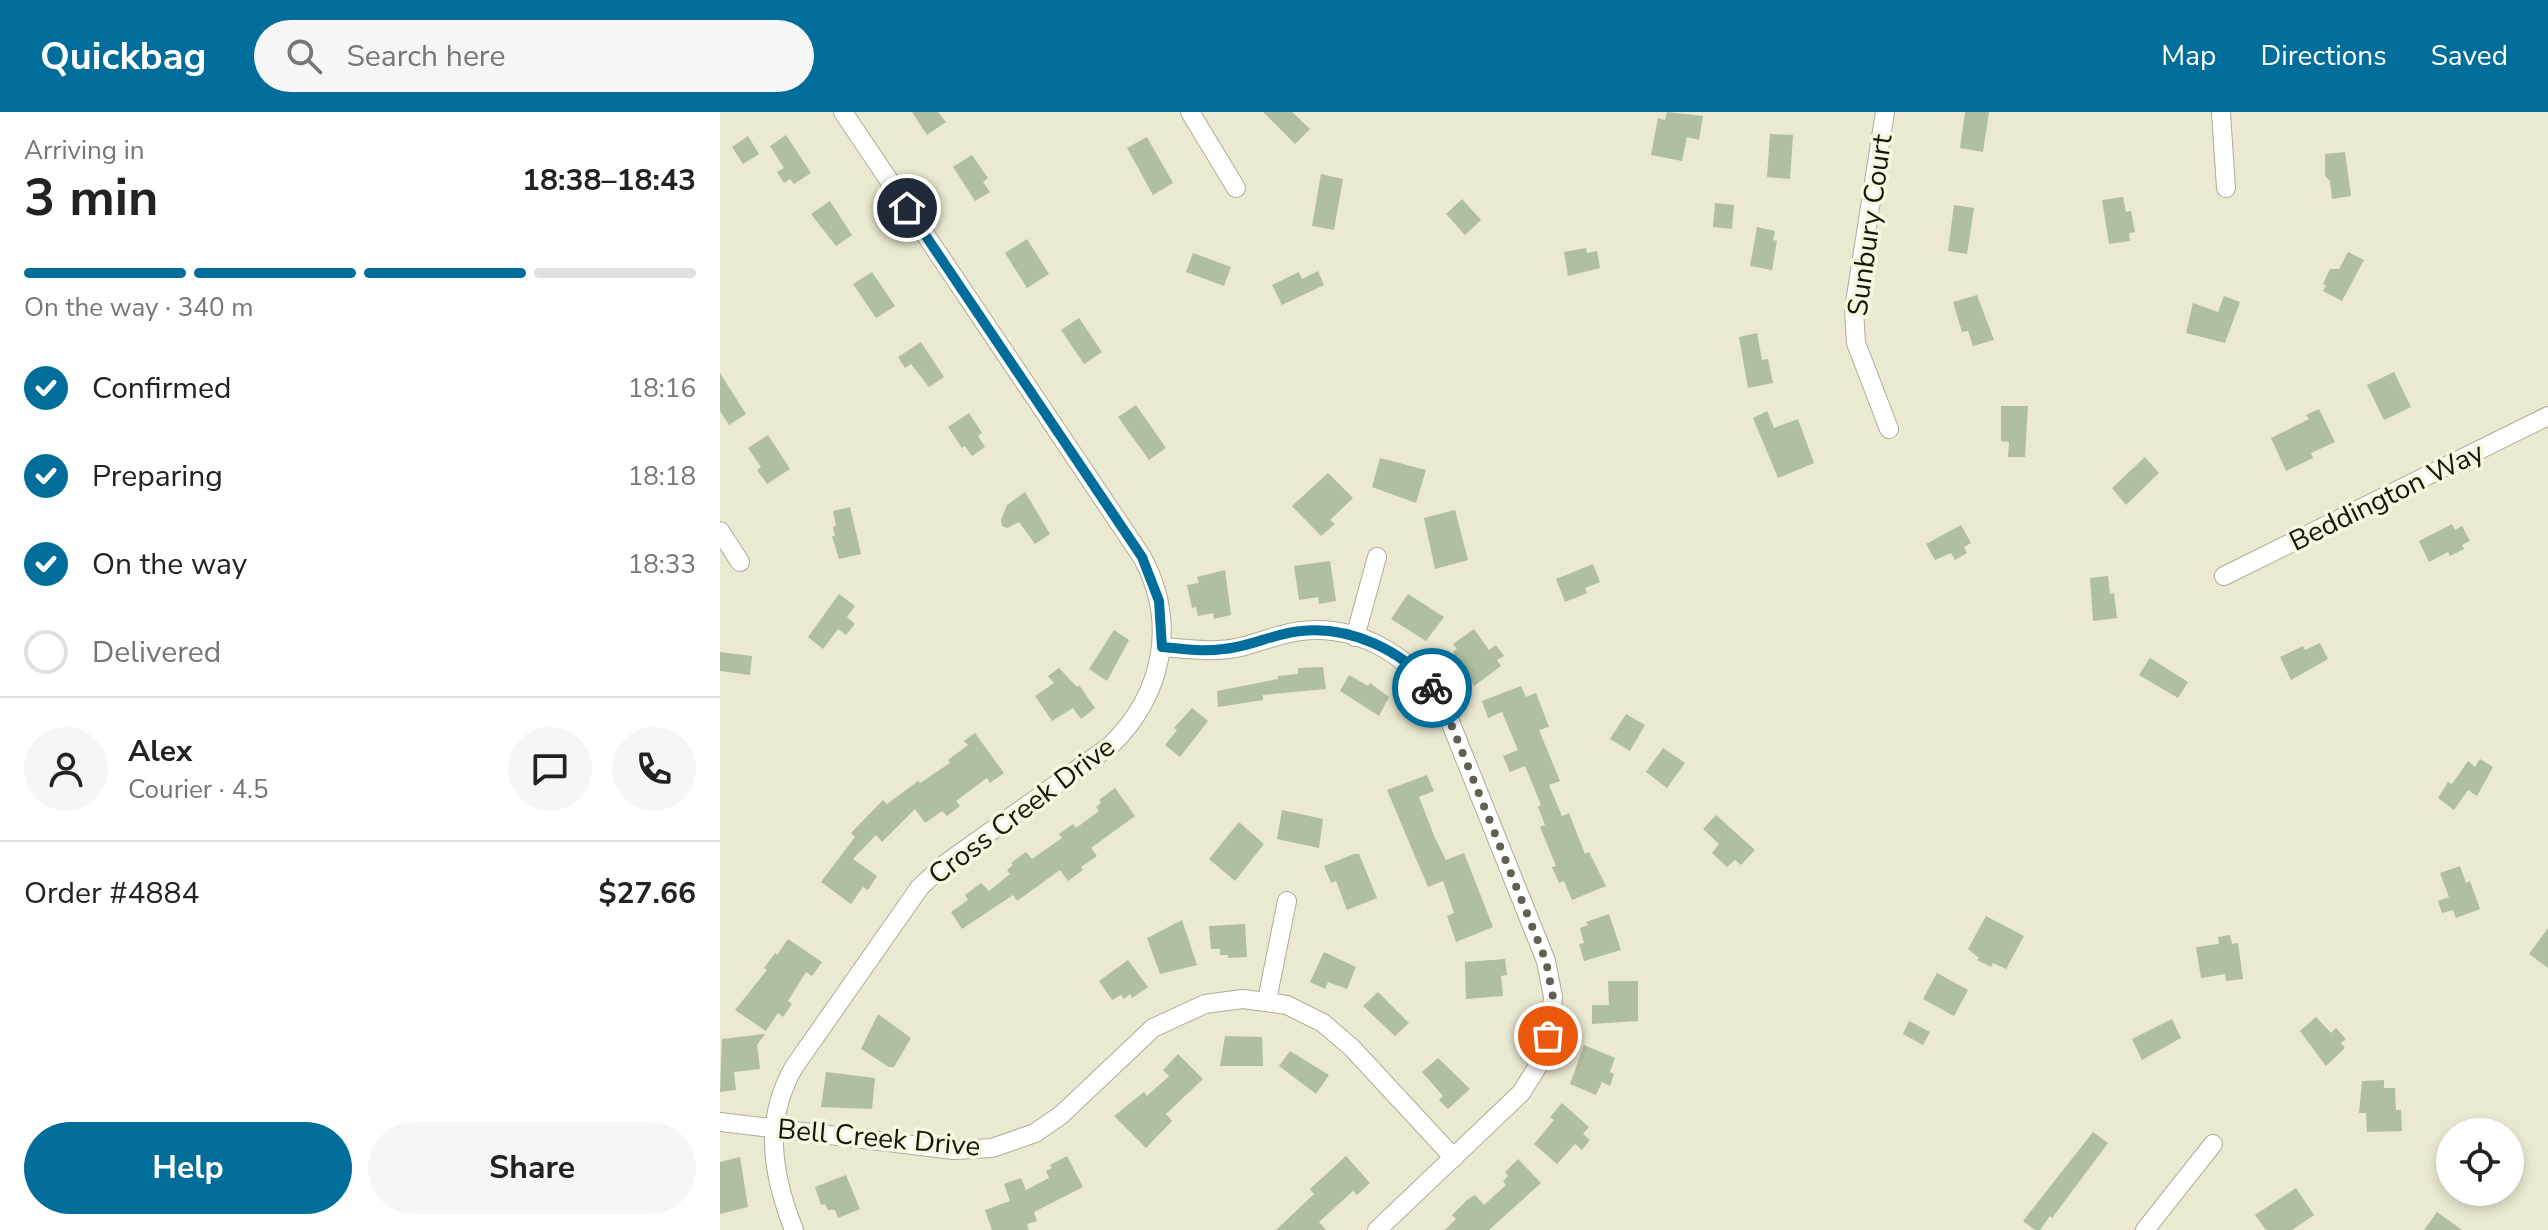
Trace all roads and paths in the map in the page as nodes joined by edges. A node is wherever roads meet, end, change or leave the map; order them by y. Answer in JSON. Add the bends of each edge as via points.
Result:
{"nodes":[{"id":1,"x":843,"y":112,"type":"edge"},
{"id":2,"x":1190,"y":112,"type":"edge"},
{"id":3,"x":1885,"y":112,"type":"edge"},
{"id":4,"x":2221,"y":112,"type":"edge"},
{"id":5,"x":1236,"y":188,"type":"dead end"},
{"id":6,"x":2226,"y":188,"type":"dead end"},
{"id":7,"x":2548,"y":416,"type":"edge"},
{"id":8,"x":1889,"y":429,"type":"dead end"},
{"id":9,"x":720,"y":531,"type":"edge"},
{"id":10,"x":1377,"y":557,"type":"dead end"},
{"id":11,"x":740,"y":562,"type":"dead end"},
{"id":12,"x":2224,"y":576,"type":"dead end"},
{"id":13,"x":1355,"y":637,"type":"junction"},
{"id":14,"x":1162,"y":647,"type":"junction"},
{"id":15,"x":1287,"y":901,"type":"dead end"},
{"id":16,"x":1267,"y":1000,"type":"junction"},
{"id":17,"x":720,"y":1122,"type":"edge"},
{"id":18,"x":773,"y":1128,"type":"junction"},
{"id":19,"x":2213,"y":1144,"type":"dead end"},
{"id":20,"x":1454,"y":1158,"type":"junction"},
{"id":21,"x":794,"y":1230,"type":"edge"},
{"id":22,"x":1377,"y":1230,"type":"edge"},
{"id":23,"x":2145,"y":1230,"type":"edge"}],
"edges":[{"from":1,"to":14,"type":"street","name":"Cross Creek Drive","via":[[1142,557],[1159,601]]},
{"from":2,"to":5,"type":"street"},
{"from":3,"to":8,"type":"street","name":"Sunbury Court","via":[[1854,309],[1856,343]]},
{"from":4,"to":6,"type":"street"},
{"from":7,"to":12,"type":"street","name":"Beddington Way"},
{"from":9,"to":11,"type":"street"},
{"from":10,"to":13,"type":"street"},
{"from":13,"to":14,"type":"street","via":[[1301,631],[1221,650]]},
{"from":13,"to":20,"type":"street","via":[[1395,654],[1437,694],[1551,979],[1551,1018],[1538,1066],[1506,1110]]},
{"from":14,"to":18,"type":"street","name":"Cross Creek Drive","via":[[1146,700],[1121,736],[945,864],[913,896],[794,1067],[780,1095]]},
{"from":15,"to":16,"type":"street"},
{"from":16,"to":18,"type":"street","name":"Bell Creek Drive","via":[[1225,1000],[1171,1017],[1137,1041],[1048,1125],[1005,1145],[954,1150]]},
{"from":16,"to":20,"type":"street","name":"Bell Creek Drive","via":[[1306,1013],[1338,1034]]},
{"from":17,"to":18,"type":"street","name":"Bell Creek Drive"},
{"from":18,"to":21,"type":"street","name":"Cross Creek Drive","via":[[776,1176]]},
{"from":19,"to":23,"type":"street"},
{"from":20,"to":22,"type":"street"}]}
